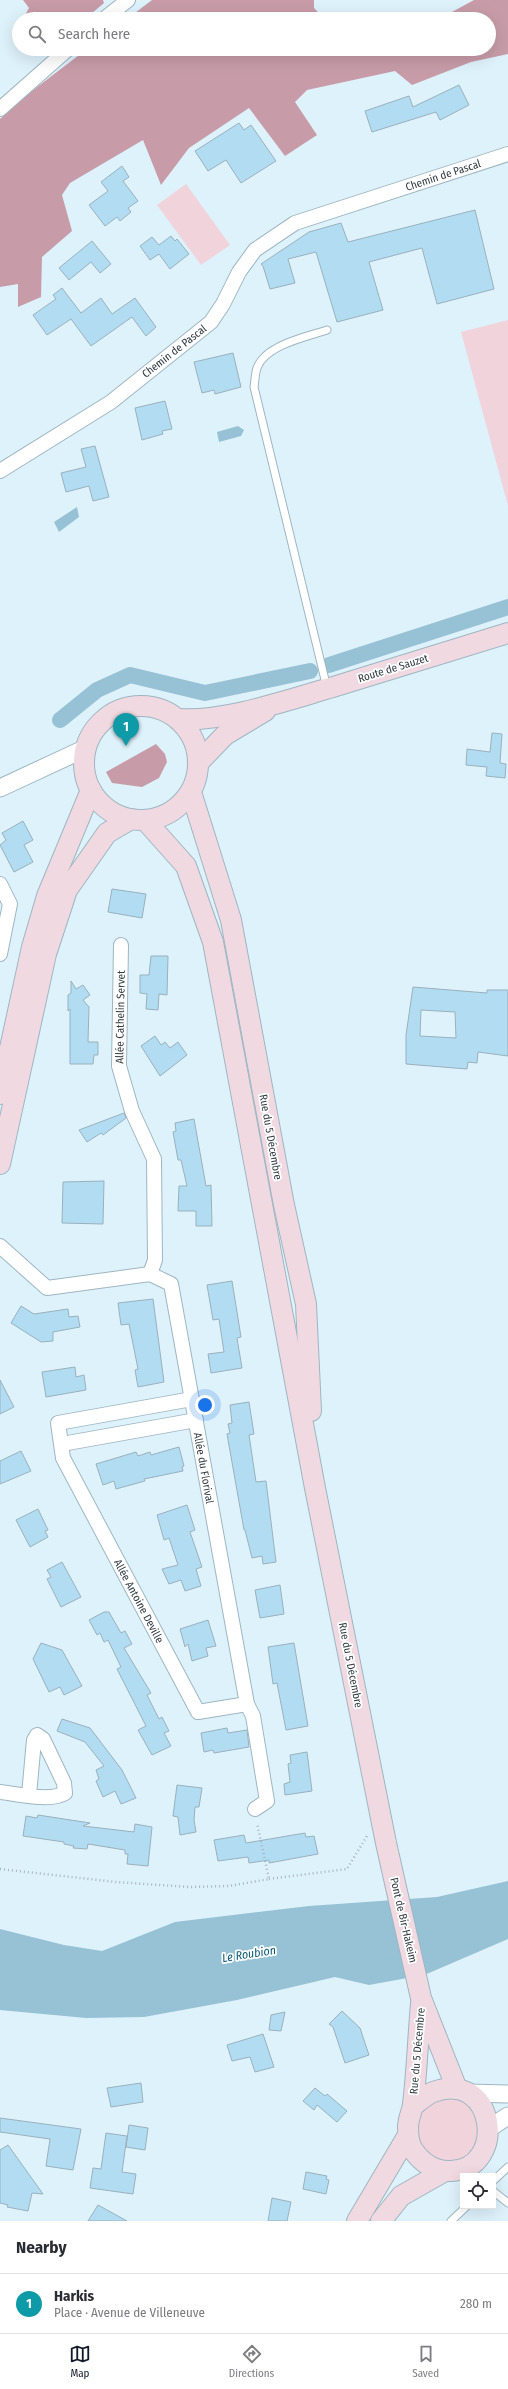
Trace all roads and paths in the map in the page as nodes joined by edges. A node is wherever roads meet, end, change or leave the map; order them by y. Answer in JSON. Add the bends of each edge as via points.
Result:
{"nodes":[{"id":1,"x":128,"y":0,"type":"edge"},
{"id":2,"x":113,"y":12,"type":"edge"},
{"id":3,"x":60,"y":56,"type":"edge"},
{"id":4,"x":0,"y":109,"type":"edge"},
{"id":5,"x":508,"y":154,"type":"edge"},
{"id":6,"x":327,"y":330,"type":"dead end"},
{"id":7,"x":0,"y":471,"type":"edge"},
{"id":8,"x":508,"y":633,"type":"edge"},
{"id":9,"x":327,"y":688,"type":"junction"},
{"id":10,"x":279,"y":703,"type":"junction"},
{"id":11,"x":178,"y":719,"type":"junction"},
{"id":12,"x":86,"y":748,"type":"junction"},
{"id":13,"x":199,"y":762,"type":"junction"},
{"id":14,"x":0,"y":788,"type":"edge"},
{"id":15,"x":91,"y":790,"type":"junction"},
{"id":16,"x":191,"y":792,"type":"junction"},
{"id":17,"x":138,"y":820,"type":"junction"},
{"id":18,"x":0,"y":884,"type":"edge"},
{"id":19,"x":121,"y":945,"type":"dead end"},
{"id":20,"x":0,"y":954,"type":"edge"},
{"id":21,"x":0,"y":1094,"type":"edge"},
{"id":22,"x":0,"y":1164,"type":"edge"},
{"id":23,"x":0,"y":1246,"type":"edge"},
{"id":24,"x":150,"y":1274,"type":"junction"},
{"id":25,"x":192,"y":1399,"type":"junction"},
{"id":26,"x":196,"y":1420,"type":"junction"},
{"id":27,"x":62,"y":1444,"type":"junction"},
{"id":28,"x":315,"y":1488,"type":"junction"},
{"id":29,"x":247,"y":1704,"type":"junction"},
{"id":30,"x":0,"y":1792,"type":"edge"},
{"id":31,"x":29,"y":1795,"type":"dead end"},
{"id":32,"x":255,"y":1809,"type":"joint"},
{"id":33,"x":385,"y":1835,"type":"junction"},
{"id":34,"x":0,"y":1869,"type":"edge"},
{"id":35,"x":269,"y":1879,"type":"junction"},
{"id":36,"x":422,"y":1998,"type":"junction"},
{"id":37,"x":462,"y":2091,"type":"junction"},
{"id":38,"x":508,"y":2094,"type":"edge"},
{"id":39,"x":413,"y":2106,"type":"junction"},
{"id":40,"x":508,"y":2116,"type":"edge"},
{"id":41,"x":491,"y":2127,"type":"junction"},
{"id":42,"x":408,"y":2135,"type":"junction"},
{"id":43,"x":508,"y":2167,"type":"edge"},
{"id":44,"x":445,"y":2171,"type":"junction"},
{"id":45,"x":496,"y":2178,"type":"edge"},
{"id":46,"x":496,"y":2193,"type":"edge"},
{"id":47,"x":508,"y":2203,"type":"edge"},
{"id":48,"x":463,"y":2209,"type":"edge"},
{"id":49,"x":360,"y":2220,"type":"edge"},
{"id":50,"x":381,"y":2221,"type":"edge"},
{"id":51,"x":451,"y":2221,"type":"edge"}],
"edges":[{"from":1,"to":2,"type":"street"},
{"from":3,"to":4,"type":"street"},
{"from":5,"to":7,"type":"street","name":"Chemin de Pascal","via":[[295,223],[254,250],[211,322],[110,402]]},
{"from":6,"to":9,"type":"lane","via":[[283,345],[262,359],[256,369],[254,387]]},
{"from":8,"to":9,"type":"main road","name":"Route de Sauzet"},
{"from":9,"to":10,"type":"main road","name":"Route de Sauzet"},
{"from":10,"to":11,"type":"main road","name":"Route de Sauzet","via":[[193,720]]},
{"from":10,"to":13,"type":"main road","name":"Route de Sauzet","via":[[226,735]]},
{"from":11,"to":12,"type":"main road","via":[[156,708],[124,708],[107,717],[94,731]]},
{"from":11,"to":13,"type":"main road","via":[[194,741]]},
{"from":12,"to":14,"type":"street"},
{"from":12,"to":15,"type":"main road","via":[[84,762]]},
{"from":13,"to":16,"type":"main road"},
{"from":15,"to":17,"type":"main road","via":[[115,814]]},
{"from":15,"to":21,"type":"main road","via":[[47,896],[32,947]]},
{"from":16,"to":17,"type":"main road","via":[[179,806],[163,816]]},
{"from":16,"to":28,"type":"main road","name":"Rue du 5 Décembre","via":[[231,920],[284,1205],[306,1304]]},
{"from":17,"to":22,"type":"main road","via":[[107,833],[67,890],[46,954]]},
{"from":17,"to":28,"type":"main road","name":"Rue du 5 Décembre","via":[[186,866],[213,942]]},
{"from":18,"to":20,"type":"street","via":[[10,904]]},
{"from":19,"to":24,"type":"street","name":"Allée Cathelin Servet","via":[[119,1066],[132,1111],[154,1159],[155,1260]]},
{"from":23,"to":24,"type":"street","via":[[47,1288]]},
{"from":24,"to":25,"type":"street","name":"Allée du Florival","via":[[171,1284]]},
{"from":25,"to":26,"type":"street","name":"Allée du Florival"},
{"from":25,"to":27,"type":"street","name":"Allée Antoine Deville","via":[[58,1423]]},
{"from":26,"to":27,"type":"street"},
{"from":26,"to":29,"type":"street","name":"Allée du Florival"},
{"from":27,"to":29,"type":"street","name":"Allée Antoine Deville","via":[[63,1458],[198,1712]]},
{"from":28,"to":33,"type":"main road","name":"Rue du 5 Décembre"},
{"from":29,"to":32,"type":"street","name":"Allée du Florival","via":[[253,1716],[267,1801]]},
{"from":30,"to":31,"type":"street"},
{"from":32,"to":35,"type":"path"},
{"from":33,"to":35,"type":"path","via":[[371,1829],[347,1869]]},
{"from":33,"to":36,"type":"main road","name":"Pont de Bir-Hakeim"},
{"from":34,"to":35,"type":"path","via":[[189,1887],[229,1886]]},
{"from":36,"to":37,"type":"main road","name":"Rue du 5 Décembre"},
{"from":36,"to":39,"type":"main road","name":"Rue du 5 Décembre"},
{"from":37,"to":38,"type":"street"},
{"from":37,"to":39,"type":"main road","via":[[444,2089],[431,2093]]},
{"from":37,"to":41,"type":"main road","via":[[484,2107]]},
{"from":39,"to":42,"type":"main road"},
{"from":40,"to":41,"type":"street"},
{"from":41,"to":44,"type":"main road","via":[[486,2150],[478,2160],[457,2171]]},
{"from":42,"to":44,"type":"main road","via":[[412,2148],[420,2160],[432,2168]]},
{"from":42,"to":49,"type":"main road"},
{"from":43,"to":45,"type":"lane"},
{"from":44,"to":50,"type":"main road","via":[[401,2196]]},
{"from":46,"to":47,"type":"lane"},
{"from":48,"to":51,"type":"lane"}]}
